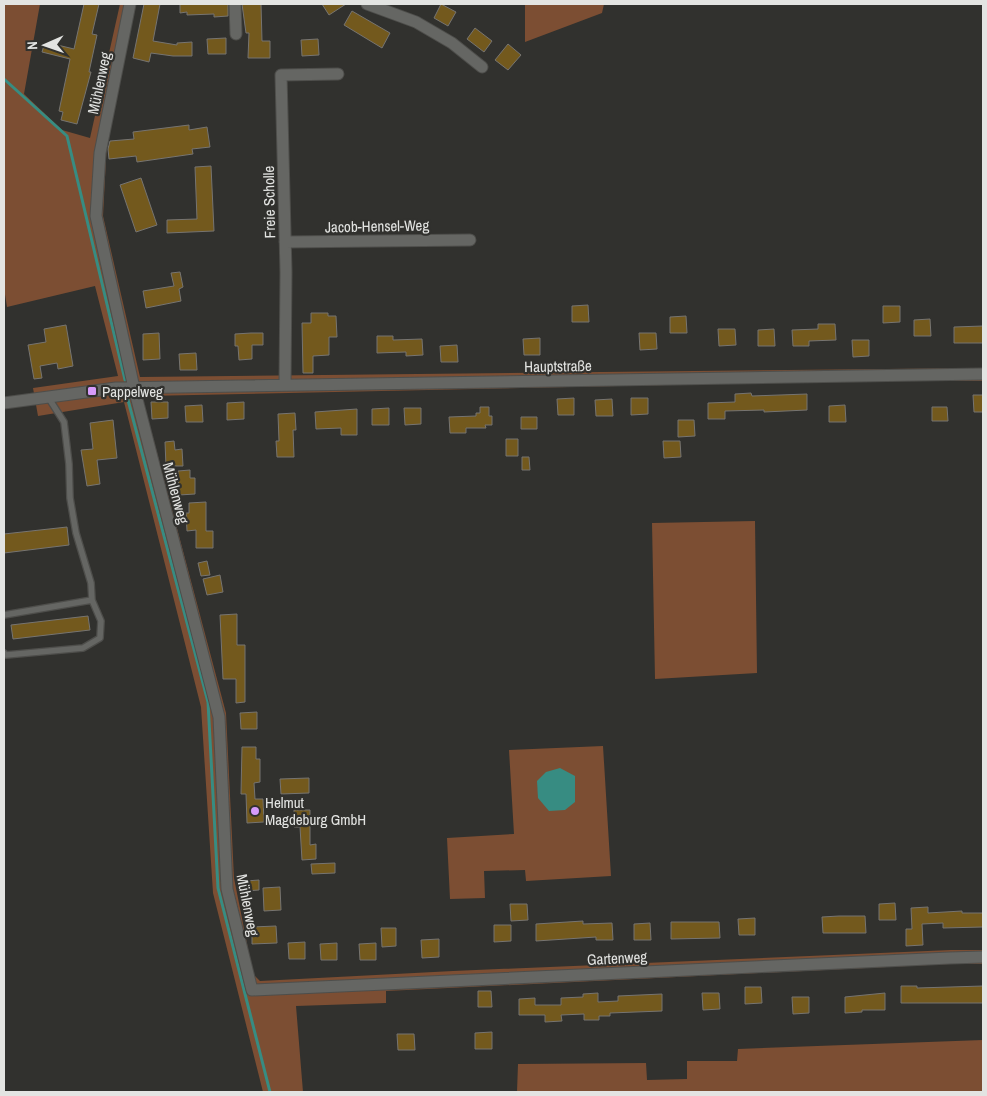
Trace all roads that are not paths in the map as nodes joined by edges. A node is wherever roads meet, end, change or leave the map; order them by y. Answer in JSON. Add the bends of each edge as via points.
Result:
{"nodes":[{"id":1,"x":130,"y":4,"type":"edge"},
{"id":2,"x":235,"y":4,"type":"edge"},
{"id":3,"x":367,"y":4,"type":"edge"},
{"id":4,"x":236,"y":34,"type":"dead end"},
{"id":5,"x":482,"y":68,"type":"dead end"},
{"id":6,"x":338,"y":74,"type":"dead end"},
{"id":7,"x":470,"y":240,"type":"dead end"},
{"id":8,"x":285,"y":242,"type":"junction"},
{"id":9,"x":983,"y":374,"type":"edge"},
{"id":10,"x":285,"y":385,"type":"junction"},
{"id":11,"x":134,"y":388,"type":"junction"},
{"id":12,"x":48,"y":397,"type":"junction"},
{"id":13,"x":4,"y":404,"type":"edge"},
{"id":14,"x":92,"y":600,"type":"junction"},
{"id":15,"x":4,"y":615,"type":"edge"},
{"id":16,"x":4,"y":653,"type":"edge"},
{"id":17,"x":983,"y":957,"type":"edge"},
{"id":18,"x":252,"y":990,"type":"joint"}],
"edges":[{"from":1,"to":11,"type":"street","name":"Mühlenweg","via":[[100,152],[96,216]]},
{"from":2,"to":4,"type":"street"},
{"from":3,"to":5,"type":"street","via":[[416,22],[452,43]]},
{"from":6,"to":8,"type":"street","name":"Freie Scholle","via":[[281,76]]},
{"from":7,"to":8,"type":"street","name":"Jacob-Hensel-Weg"},
{"from":8,"to":10,"type":"street","name":"Freie Scholle"},
{"from":9,"to":10,"type":"street","name":"Hauptstraße"},
{"from":10,"to":11,"type":"street","name":"Hauptstraße"},
{"from":11,"to":12,"type":"street"},
{"from":11,"to":18,"type":"street","name":"Mühlenweg","via":[[219,717],[227,889]]},
{"from":12,"to":13,"type":"street"},
{"from":12,"to":14,"type":"lane","via":[[64,422],[70,464],[70,498]]},
{"from":14,"to":15,"type":"lane"},
{"from":14,"to":16,"type":"lane","via":[[101,621],[100,638],[83,648]]},
{"from":17,"to":18,"type":"street","name":"Gartenweg"}]}
